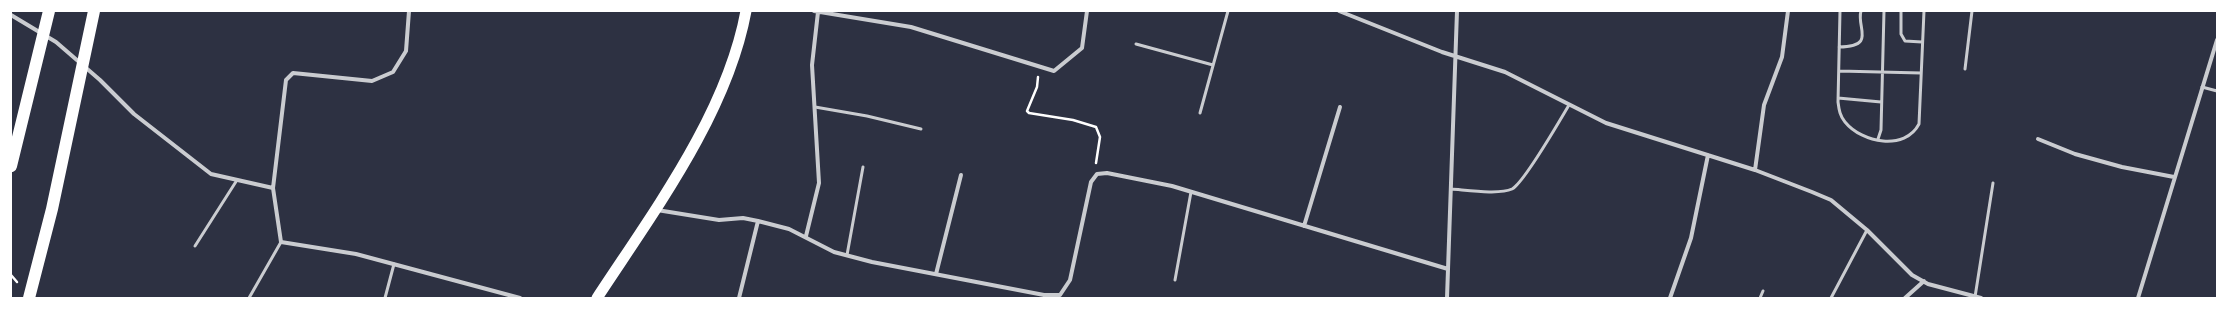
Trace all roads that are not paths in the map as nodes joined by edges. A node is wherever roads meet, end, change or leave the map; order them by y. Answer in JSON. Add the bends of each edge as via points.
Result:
{"nodes":[{"id":1,"x":49,"y":11,"type":"edge"},
{"id":2,"x":94,"y":11,"type":"edge"},
{"id":3,"x":409,"y":11,"type":"edge"},
{"id":4,"x":746,"y":11,"type":"edge"},
{"id":5,"x":816,"y":11,"type":"edge"},
{"id":6,"x":1087,"y":11,"type":"edge"},
{"id":7,"x":1228,"y":11,"type":"edge"},
{"id":8,"x":1339,"y":11,"type":"edge"},
{"id":9,"x":1457,"y":11,"type":"edge"},
{"id":10,"x":1788,"y":11,"type":"edge"},
{"id":11,"x":1840,"y":11,"type":"edge"},
{"id":12,"x":1862,"y":11,"type":"edge"},
{"id":13,"x":1884,"y":11,"type":"edge"},
{"id":14,"x":1901,"y":11,"type":"edge"},
{"id":15,"x":1924,"y":11,"type":"edge"},
{"id":16,"x":1972,"y":11,"type":"edge"},
{"id":17,"x":11,"y":15,"type":"edge"},
{"id":18,"x":2217,"y":40,"type":"edge"},
{"id":19,"x":1922,"y":42,"type":"junction"},
{"id":20,"x":1136,"y":44,"type":"dead end"},
{"id":21,"x":1839,"y":47,"type":"junction"},
{"id":22,"x":1456,"y":56,"type":"junction"},
{"id":23,"x":1213,"y":65,"type":"junction"},
{"id":24,"x":1965,"y":69,"type":"dead end"},
{"id":25,"x":1839,"y":71,"type":"junction"},
{"id":26,"x":1882,"y":72,"type":"junction"},
{"id":27,"x":1921,"y":73,"type":"junction"},
{"id":28,"x":2202,"y":87,"type":"junction"},
{"id":29,"x":2217,"y":91,"type":"edge"},
{"id":30,"x":1838,"y":98,"type":"junction"},
{"id":31,"x":1881,"y":102,"type":"junction"},
{"id":32,"x":1569,"y":105,"type":"junction"},
{"id":33,"x":815,"y":107,"type":"junction"},
{"id":34,"x":1340,"y":107,"type":"dead end"},
{"id":35,"x":1200,"y":113,"type":"dead end"},
{"id":36,"x":920,"y":129,"type":"dead end"},
{"id":37,"x":2038,"y":138,"type":"dead end"},
{"id":38,"x":1878,"y":139,"type":"junction"},
{"id":39,"x":1708,"y":155,"type":"junction"},
{"id":40,"x":11,"y":166,"type":"edge"},
{"id":41,"x":863,"y":167,"type":"dead end"},
{"id":42,"x":1755,"y":170,"type":"junction"},
{"id":43,"x":961,"y":175,"type":"dead end"},
{"id":44,"x":2174,"y":177,"type":"junction"},
{"id":45,"x":237,"y":180,"type":"junction"},
{"id":46,"x":1993,"y":182,"type":"dead end"},
{"id":47,"x":273,"y":188,"type":"junction"},
{"id":48,"x":1451,"y":189,"type":"junction"},
{"id":49,"x":1191,"y":192,"type":"junction"},
{"id":50,"x":654,"y":210,"type":"junction"},
{"id":51,"x":758,"y":221,"type":"junction"},
{"id":52,"x":1304,"y":226,"type":"junction"},
{"id":53,"x":1867,"y":230,"type":"junction"},
{"id":54,"x":806,"y":236,"type":"junction"},
{"id":55,"x":281,"y":242,"type":"junction"},
{"id":56,"x":195,"y":246,"type":"dead end"},
{"id":57,"x":847,"y":255,"type":"junction"},
{"id":58,"x":394,"y":264,"type":"junction"},
{"id":59,"x":1448,"y":269,"type":"junction"},
{"id":60,"x":936,"y":274,"type":"junction"},
{"id":61,"x":1175,"y":280,"type":"dead end"},
{"id":62,"x":1924,"y":281,"type":"junction"},
{"id":63,"x":1763,"y":291,"type":"dead end"},
{"id":64,"x":1975,"y":297,"type":"edge"},
{"id":65,"x":29,"y":298,"type":"edge"},
{"id":66,"x":249,"y":298,"type":"edge"},
{"id":67,"x":385,"y":298,"type":"edge"},
{"id":68,"x":520,"y":298,"type":"edge"},
{"id":69,"x":597,"y":298,"type":"edge"},
{"id":70,"x":739,"y":298,"type":"edge"},
{"id":71,"x":1447,"y":298,"type":"edge"},
{"id":72,"x":1670,"y":298,"type":"edge"},
{"id":73,"x":1760,"y":298,"type":"edge"},
{"id":74,"x":1831,"y":298,"type":"edge"},
{"id":75,"x":1905,"y":298,"type":"edge"},
{"id":76,"x":1981,"y":298,"type":"edge"},
{"id":77,"x":2138,"y":298,"type":"edge"}],
"edges":[{"from":1,"to":40,"type":"highway"},
{"from":2,"to":65,"type":"highway","via":[[53,202]]},
{"from":3,"to":47,"type":"street","via":[[406,52],[393,72],[372,80],[293,73],[286,80]]},
{"from":4,"to":50,"type":"highway","via":[[743,30],[716,106]]},
{"from":5,"to":6,"type":"street","via":[[910,27],[1054,71],[1082,48]]},
{"from":5,"to":33,"type":"street","via":[[812,65]]},
{"from":7,"to":23,"type":"lane"},
{"from":8,"to":22,"type":"street"},
{"from":9,"to":22,"type":"street"},
{"from":10,"to":42,"type":"street","via":[[1782,57],[1764,105]]},
{"from":11,"to":21,"type":"lane"},
{"from":12,"to":21,"type":"lane","via":[[1859,17],[1864,30],[1862,38],[1850,47]]},
{"from":13,"to":26,"type":"lane"},
{"from":14,"to":19,"type":"lane","via":[[1901,34],[1905,41]]},
{"from":15,"to":19,"type":"lane"},
{"from":16,"to":24,"type":"lane"},
{"from":17,"to":45,"type":"street","via":[[56,42],[134,114],[211,174]]},
{"from":18,"to":28,"type":"street"},
{"from":19,"to":27,"type":"lane"},
{"from":20,"to":23,"type":"lane"},
{"from":21,"to":25,"type":"lane"},
{"from":22,"to":32,"type":"street","via":[[1505,72]]},
{"from":22,"to":48,"type":"street"},
{"from":23,"to":35,"type":"lane"},
{"from":25,"to":26,"type":"lane"},
{"from":25,"to":30,"type":"lane"},
{"from":26,"to":27,"type":"lane"},
{"from":26,"to":31,"type":"lane"},
{"from":27,"to":38,"type":"lane","via":[[1919,124],[1915,132],[1898,141]]},
{"from":28,"to":29,"type":"lane"},
{"from":28,"to":44,"type":"street"},
{"from":30,"to":31,"type":"lane"},
{"from":30,"to":38,"type":"lane","via":[[1840,113],[1848,125],[1860,134]]},
{"from":31,"to":38,"type":"lane","via":[[1881,130]]},
{"from":32,"to":39,"type":"street","via":[[1606,123]]},
{"from":32,"to":48,"type":"lane","via":[[1532,165],[1513,188],[1502,191]]},
{"from":33,"to":36,"type":"lane"},
{"from":33,"to":54,"type":"street","via":[[819,183]]},
{"from":34,"to":52,"type":"street"},
{"from":37,"to":44,"type":"street","via":[[2075,154],[2122,167]]},
{"from":39,"to":42,"type":"street"},
{"from":39,"to":72,"type":"street","via":[[1691,238]]},
{"from":41,"to":57,"type":"lane"},
{"from":42,"to":53,"type":"street","via":[[1781,178],[1831,200]]},
{"from":43,"to":60,"type":"street"},
{"from":44,"to":77,"type":"street"},
{"from":45,"to":47,"type":"street"},
{"from":45,"to":56,"type":"lane"},
{"from":46,"to":64,"type":"lane"},
{"from":47,"to":55,"type":"street"},
{"from":48,"to":59,"type":"street"},
{"from":49,"to":52,"type":"street"},
{"from":49,"to":60,"type":"street","via":[[1107,172],[1097,174],[1091,182],[1070,280],[1060,295],[1044,295]]},
{"from":49,"to":61,"type":"lane"},
{"from":50,"to":51,"type":"street","via":[[719,220],[743,218]]},
{"from":50,"to":69,"type":"highway"},
{"from":51,"to":54,"type":"street"},
{"from":51,"to":70,"type":"street"},
{"from":52,"to":59,"type":"street"},
{"from":53,"to":62,"type":"street","via":[[1912,275]]},
{"from":53,"to":74,"type":"lane"},
{"from":54,"to":57,"type":"street","via":[[834,252]]},
{"from":55,"to":58,"type":"street","via":[[334,249]]},
{"from":55,"to":66,"type":"lane"},
{"from":57,"to":60,"type":"street"},
{"from":58,"to":67,"type":"lane"},
{"from":58,"to":68,"type":"street"},
{"from":59,"to":71,"type":"street"},
{"from":62,"to":64,"type":"street"},
{"from":62,"to":75,"type":"street"},
{"from":63,"to":73,"type":"lane"},
{"from":64,"to":76,"type":"street"}]}
